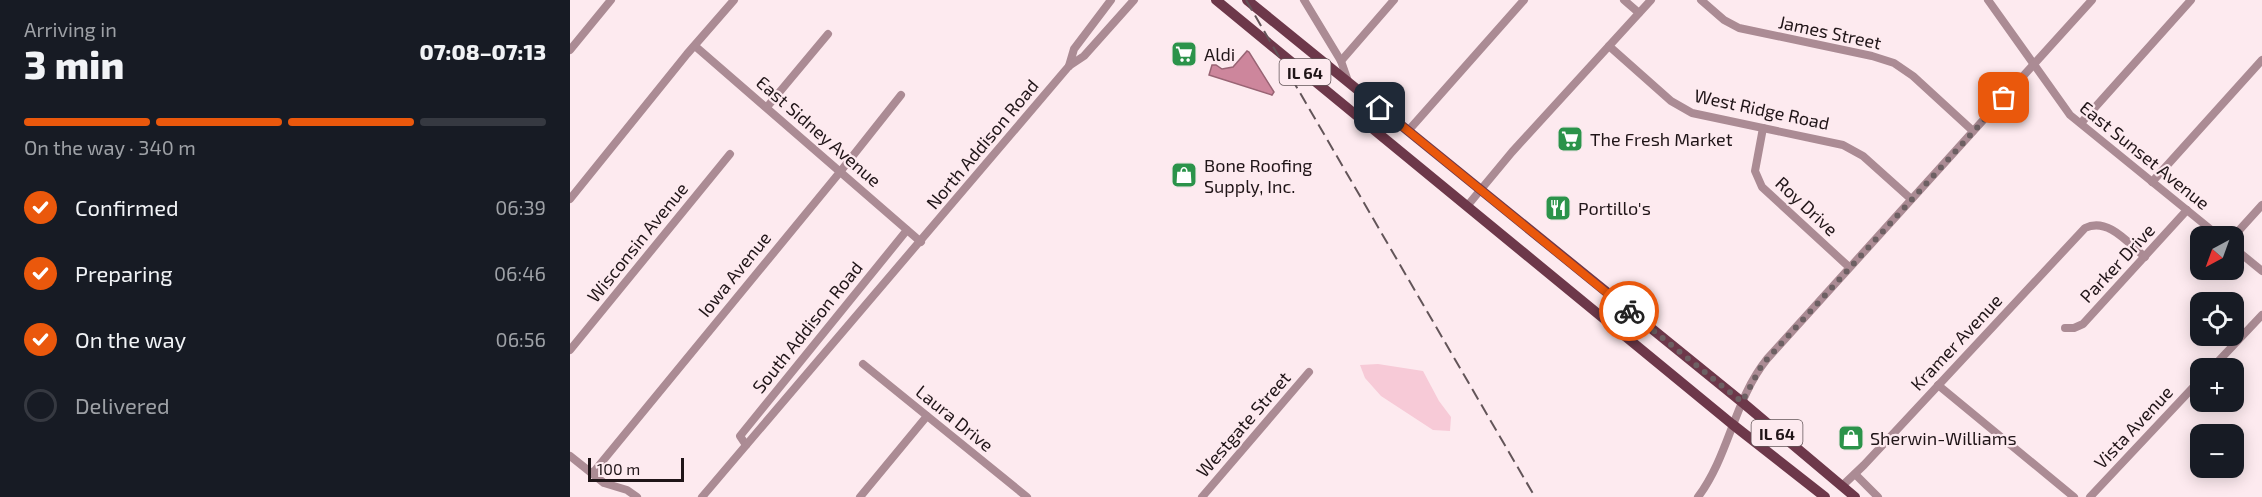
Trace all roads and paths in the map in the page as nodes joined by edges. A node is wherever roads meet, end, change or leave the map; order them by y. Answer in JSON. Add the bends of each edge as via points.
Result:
{"nodes":[{"id":1,"x":611,"y":0,"type":"edge"},
{"id":2,"x":734,"y":0,"type":"edge"},
{"id":3,"x":1111,"y":0,"type":"edge"},
{"id":4,"x":1134,"y":0,"type":"edge"},
{"id":5,"x":1216,"y":0,"type":"edge"},
{"id":6,"x":1247,"y":0,"type":"edge"},
{"id":7,"x":1304,"y":0,"type":"edge"},
{"id":8,"x":1394,"y":0,"type":"edge"},
{"id":9,"x":1524,"y":0,"type":"edge"},
{"id":10,"x":1624,"y":0,"type":"edge"},
{"id":11,"x":1651,"y":0,"type":"edge"},
{"id":12,"x":1701,"y":0,"type":"edge"},
{"id":13,"x":1988,"y":0,"type":"edge"},
{"id":14,"x":2092,"y":0,"type":"edge"},
{"id":15,"x":2192,"y":0,"type":"edge"},
{"id":16,"x":1639,"y":13,"type":"junction"},
{"id":17,"x":828,"y":34,"type":"dead end"},
{"id":18,"x":695,"y":46,"type":"junction"},
{"id":19,"x":1609,"y":46,"type":"junction"},
{"id":20,"x":570,"y":50,"type":"edge"},
{"id":21,"x":2262,"y":60,"type":"edge"},
{"id":22,"x":1341,"y":61,"type":"junction"},
{"id":23,"x":2034,"y":64,"type":"junction"},
{"id":24,"x":1069,"y":66,"type":"junction"},
{"id":25,"x":1348,"y":81,"type":"junction"},
{"id":26,"x":901,"y":95,"type":"dead end"},
{"id":27,"x":767,"y":107,"type":"junction"},
{"id":28,"x":2081,"y":123,"type":"junction"},
{"id":29,"x":1763,"y":128,"type":"junction"},
{"id":30,"x":1974,"y":130,"type":"junction"},
{"id":31,"x":1408,"y":131,"type":"junction"},
{"id":32,"x":730,"y":154,"type":"dead end"},
{"id":33,"x":840,"y":172,"type":"junction"},
{"id":34,"x":2152,"y":182,"type":"junction"},
{"id":35,"x":1480,"y":191,"type":"junction"},
{"id":36,"x":570,"y":199,"type":"edge"},
{"id":37,"x":1911,"y":199,"type":"junction"},
{"id":38,"x":1468,"y":205,"type":"junction"},
{"id":39,"x":2262,"y":205,"type":"edge"},
{"id":40,"x":2187,"y":210,"type":"junction"},
{"id":41,"x":2207,"y":226,"type":"edge"},
{"id":42,"x":2243,"y":226,"type":"edge"},
{"id":43,"x":908,"y":230,"type":"junction"},
{"id":44,"x":921,"y":242,"type":"junction"},
{"id":45,"x":2244,"y":256,"type":"edge"},
{"id":46,"x":2145,"y":257,"type":"junction"},
{"id":47,"x":1849,"y":267,"type":"junction"},
{"id":48,"x":2262,"y":271,"type":"edge"},
{"id":49,"x":2262,"y":315,"type":"edge"},
{"id":50,"x":2065,"y":328,"type":"dead end"},
{"id":51,"x":570,"y":350,"type":"edge"},
{"id":52,"x":2221,"y":358,"type":"edge"},
{"id":53,"x":863,"y":364,"type":"dead end"},
{"id":54,"x":1309,"y":372,"type":"dead end"},
{"id":55,"x":1938,"y":384,"type":"junction"},
{"id":56,"x":2190,"y":391,"type":"edge"},
{"id":57,"x":1742,"y":402,"type":"junction"},
{"id":58,"x":927,"y":416,"type":"junction"},
{"id":59,"x":1732,"y":424,"type":"junction"},
{"id":60,"x":746,"y":446,"type":"junction"},
{"id":61,"x":570,"y":456,"type":"edge"},
{"id":62,"x":592,"y":474,"type":"junction"},
{"id":63,"x":1855,"y":474,"type":"junction"},
{"id":64,"x":1842,"y":486,"type":"junction"},
{"id":65,"x":1823,"y":496,"type":"edge"},
{"id":66,"x":637,"y":497,"type":"edge"},
{"id":67,"x":702,"y":497,"type":"edge"},
{"id":68,"x":860,"y":497,"type":"edge"},
{"id":69,"x":1027,"y":497,"type":"edge"},
{"id":70,"x":1202,"y":497,"type":"edge"},
{"id":71,"x":1698,"y":497,"type":"edge"},
{"id":72,"x":1855,"y":497,"type":"edge"},
{"id":73,"x":1878,"y":497,"type":"edge"},
{"id":74,"x":2074,"y":497,"type":"edge"},
{"id":75,"x":2091,"y":497,"type":"edge"}],
"edges":[{"from":1,"to":20,"type":"street"},
{"from":2,"to":18,"type":"street"},
{"from":3,"to":24,"type":"street","name":"North Addison Road","via":[[1074,49]]},
{"from":4,"to":24,"type":"street","name":"North Addison Road","via":[[1084,56]]},
{"from":5,"to":38,"type":"main road","number":"IL 64"},
{"from":6,"to":25,"type":"main road","number":"IL 64"},
{"from":7,"to":22,"type":"street"},
{"from":8,"to":22,"type":"street"},
{"from":9,"to":31,"type":"street"},
{"from":10,"to":16,"type":"street"},
{"from":11,"to":16,"type":"street"},
{"from":12,"to":30,"type":"street","name":"James Street","via":[[1739,28],[1894,63]]},
{"from":13,"to":23,"type":"street","name":"East Sunset Avenue"},
{"from":14,"to":23,"type":"street"},
{"from":15,"to":28,"type":"street"},
{"from":16,"to":19,"type":"street"},
{"from":17,"to":27,"type":"street"},
{"from":18,"to":27,"type":"street","name":"East Sidney Avenue"},
{"from":18,"to":36,"type":"street"},
{"from":19,"to":29,"type":"street","name":"West Ridge Road","via":[[1681,108]]},
{"from":19,"to":35,"type":"street"},
{"from":21,"to":34,"type":"street"},
{"from":22,"to":25,"type":"street"},
{"from":23,"to":28,"type":"street","name":"East Sunset Avenue","via":[[2063,107]]},
{"from":23,"to":30,"type":"street"},
{"from":24,"to":44,"type":"street","name":"North Addison Road"},
{"from":25,"to":31,"type":"main road","number":"IL 64"},
{"from":26,"to":33,"type":"street","name":"Iowa Avenue"},
{"from":27,"to":33,"type":"street","name":"East Sidney Avenue"},
{"from":28,"to":34,"type":"street","name":"East Sunset Avenue"},
{"from":29,"to":37,"type":"street","name":"West Ridge Road","via":[[1849,147]]},
{"from":29,"to":47,"type":"street","name":"Roy Drive","via":[[1755,171],[1762,187]]},
{"from":30,"to":37,"type":"street"},
{"from":31,"to":35,"type":"main road","number":"IL 64"},
{"from":32,"to":51,"type":"street","name":"Wisconsin Avenue"},
{"from":33,"to":43,"type":"street","name":"East Sidney Avenue"},
{"from":33,"to":62,"type":"street","name":"Iowa Avenue"},
{"from":34,"to":40,"type":"street","name":"East Sunset Avenue"},
{"from":35,"to":38,"type":"street"},
{"from":35,"to":57,"type":"main road","number":"IL 64"},
{"from":37,"to":47,"type":"street"},
{"from":38,"to":59,"type":"main road","number":"IL 64"},
{"from":39,"to":42,"type":"street"},
{"from":40,"to":41,"type":"street","name":"East Sunset Avenue"},
{"from":40,"to":46,"type":"street","name":"Parker Drive"},
{"from":43,"to":44,"type":"street","name":"East Sidney Avenue"},
{"from":43,"to":60,"type":"street","name":"South Addison Road","via":[[740,436]]},
{"from":44,"to":60,"type":"street","name":"South Addison Road"},
{"from":45,"to":48,"type":"street"},
{"from":46,"to":50,"type":"street","name":"Parker Drive","via":[[2082,324]]},
{"from":46,"to":55,"type":"street","name":"Kramer Avenue","via":[[2102,224],[2082,230]]},
{"from":47,"to":57,"type":"street","via":[[1767,359]]},
{"from":49,"to":52,"type":"street"},
{"from":53,"to":58,"type":"street","name":"Laura Drive"},
{"from":54,"to":70,"type":"street","name":"Westgate Street"},
{"from":55,"to":63,"type":"street","name":"Kramer Avenue"},
{"from":55,"to":74,"type":"street"},
{"from":56,"to":75,"type":"street","name":"Vista Avenue"},
{"from":57,"to":59,"type":"street"},
{"from":57,"to":64,"type":"main road","number":"IL 64"},
{"from":58,"to":68,"type":"street"},
{"from":58,"to":69,"type":"street","name":"Laura Drive"},
{"from":59,"to":65,"type":"main road","number":"IL 64"},
{"from":59,"to":71,"type":"street","via":[[1712,478]]},
{"from":60,"to":67,"type":"street","name":"South Addison Road"},
{"from":61,"to":62,"type":"street"},
{"from":62,"to":66,"type":"street"},
{"from":63,"to":64,"type":"street","name":"Kramer Avenue"},
{"from":63,"to":73,"type":"street"},
{"from":64,"to":72,"type":"main road","number":"IL 64"}]}
